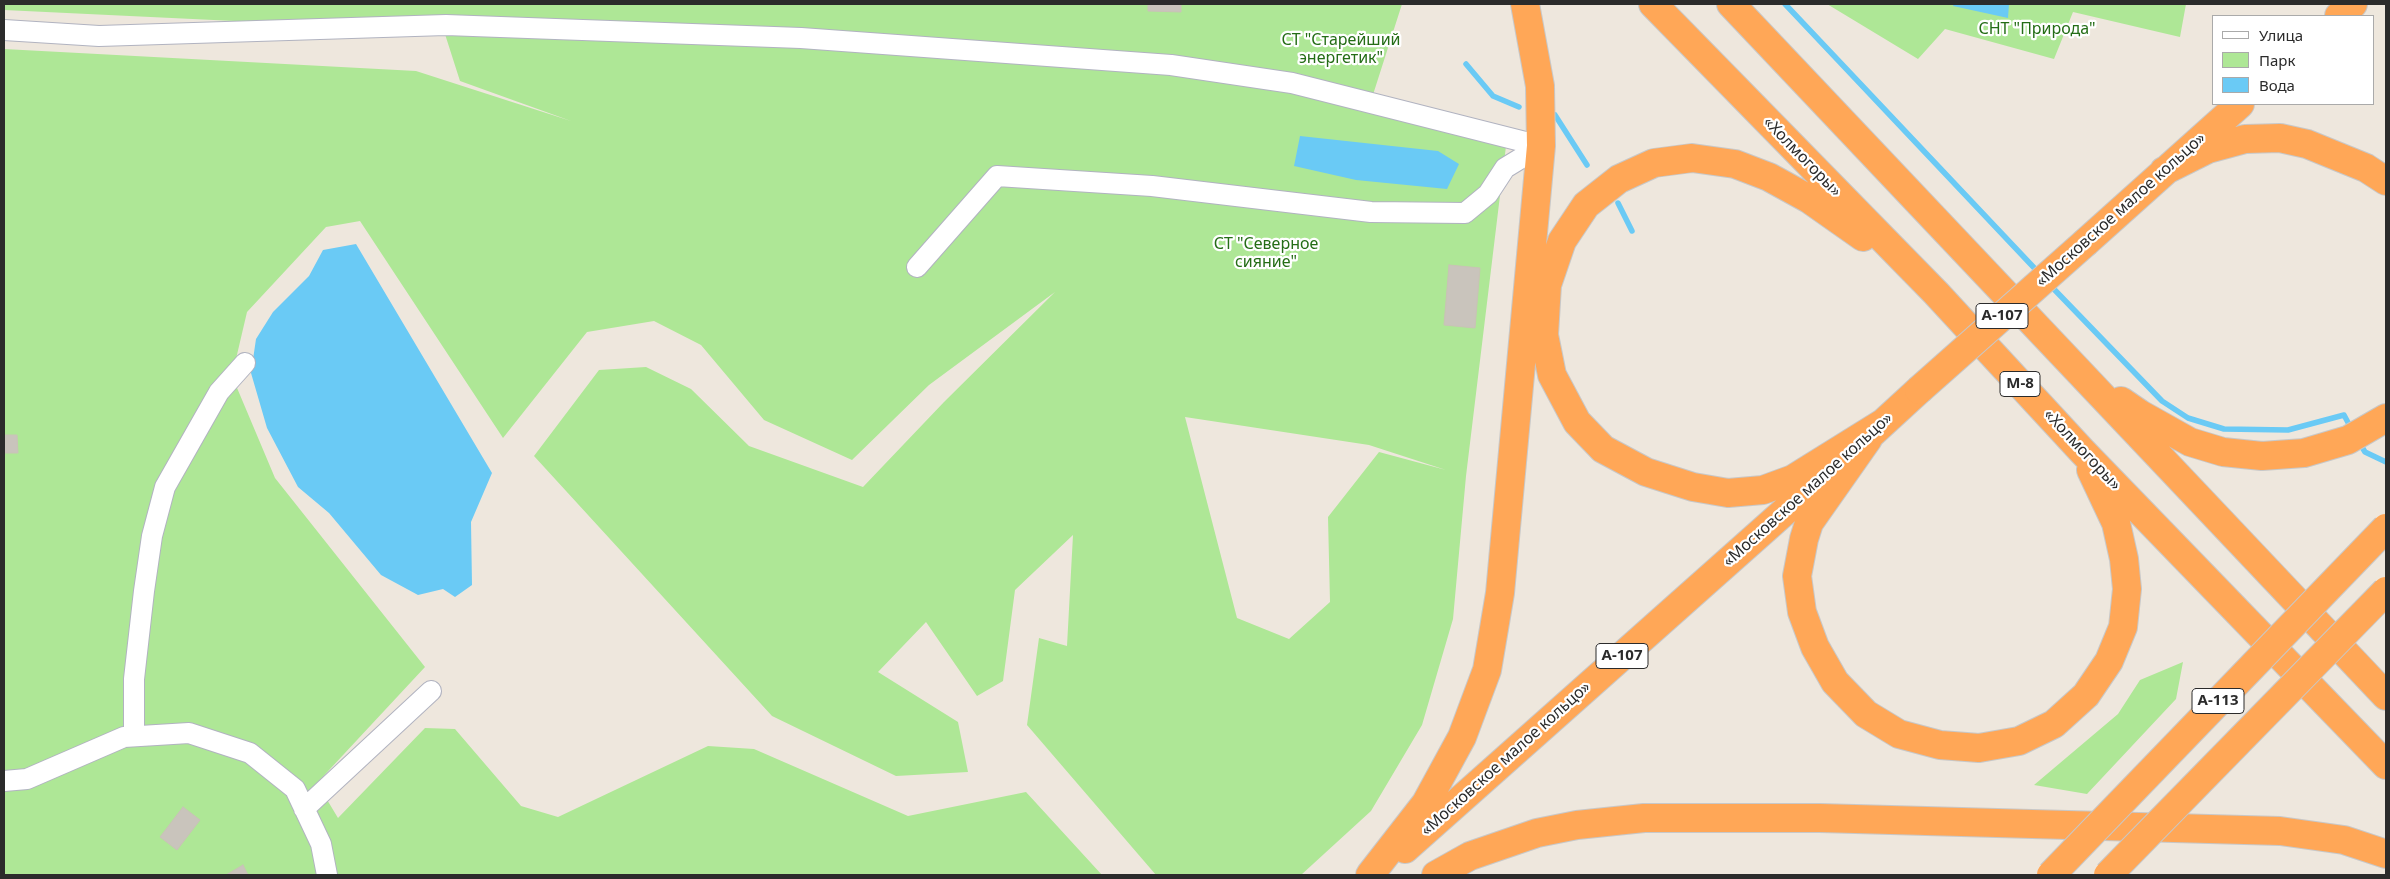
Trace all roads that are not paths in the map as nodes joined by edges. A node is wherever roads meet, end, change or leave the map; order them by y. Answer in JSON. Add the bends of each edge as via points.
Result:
{"nodes":[{"id":1,"x":1525,"y":4,"type":"edge"},
{"id":2,"x":1653,"y":4,"type":"edge"},
{"id":3,"x":1732,"y":4,"type":"edge"},
{"id":4,"x":2353,"y":4,"type":"edge"},
{"id":5,"x":2340,"y":15,"type":"edge"},
{"id":6,"x":4,"y":30,"type":"edge"},
{"id":7,"x":2239,"y":105,"type":"edge"},
{"id":8,"x":1541,"y":146,"type":"junction"},
{"id":9,"x":2164,"y":171,"type":"junction"},
{"id":10,"x":2386,"y":181,"type":"edge"},
{"id":11,"x":917,"y":267,"type":"dead end"},
{"id":12,"x":1936,"y":293,"type":"junction"},
{"id":13,"x":245,"y":362,"type":"dead end"},
{"id":14,"x":2076,"y":368,"type":"junction"},
{"id":15,"x":2386,"y":418,"type":"edge"},
{"id":16,"x":1876,"y":430,"type":"junction"},
{"id":17,"x":2082,"y":451,"type":"junction"},
{"id":18,"x":2386,"y":528,"type":"edge"},
{"id":19,"x":2386,"y":591,"type":"edge"},
{"id":20,"x":431,"y":691,"type":"dead end"},
{"id":21,"x":2386,"y":696,"type":"edge"},
{"id":22,"x":134,"y":736,"type":"junction"},
{"id":23,"x":2386,"y":765,"type":"edge"},
{"id":24,"x":4,"y":782,"type":"edge"},
{"id":25,"x":304,"y":809,"type":"junction"},
{"id":26,"x":2386,"y":854,"type":"edge"},
{"id":27,"x":327,"y":875,"type":"edge"},
{"id":28,"x":1370,"y":875,"type":"edge"},
{"id":29,"x":1376,"y":875,"type":"edge"},
{"id":30,"x":1436,"y":875,"type":"edge"},
{"id":31,"x":2051,"y":875,"type":"edge"},
{"id":32,"x":2108,"y":875,"type":"edge"}],
"edges":[{"from":1,"to":8,"type":"highway","via":[[1540,86]]},
{"from":2,"to":12,"type":"highway","name":"«Холмогоры»","number":"М-8"},
{"from":3,"to":14,"type":"highway"},
{"from":4,"to":5,"type":"highway"},
{"from":6,"to":8,"type":"lane","via":[[99,36],[446,25],[800,38],[1152,64],[1292,83]]},
{"from":7,"to":9,"type":"highway","name":"«Московское малое кольцо»","number":"А-107"},
{"from":8,"to":11,"type":"lane","via":[[1505,168],[1488,194],[1465,213],[1370,212],[1152,186],[997,176]]},
{"from":8,"to":28,"type":"highway","via":[[1500,593],[1487,670],[1462,737],[1426,803]]},
{"from":9,"to":10,"type":"highway","via":[[2208,149],[2245,139],[2280,138],[2307,144],[2366,168]]},
{"from":9,"to":16,"type":"highway","name":"«Московское малое кольцо»","number":"А-107","bridge":true},
{"from":12,"to":16,"type":"highway","via":[[1809,199],[1769,177],[1735,164],[1692,158],[1654,163],[1619,179],[1586,204],[1562,241],[1547,285],[1544,334],[1552,375],[1577,422],[1603,449],[1646,472],[1693,487],[1728,493],[1763,490],[1793,479]]},
{"from":12,"to":17,"type":"highway","name":"«Холмогоры»","number":"М-8"},
{"from":13,"to":22,"type":"lane","via":[[219,392],[165,487],[152,536],[144,591],[134,679]]},
{"from":14,"to":15,"type":"highway","via":[[2140,414],[2190,442],[2222,452],[2262,456],[2304,453],[2355,436]]},
{"from":14,"to":21,"type":"highway"},
{"from":16,"to":17,"type":"highway","via":[[1809,523],[1797,576],[1802,612],[1815,647],[1835,682],[1866,714],[1899,734],[1950,746],[1980,748],[2019,741],[2054,724],[2086,695],[2109,661],[2122,627],[2127,589],[2124,559],[2116,523]]},
{"from":16,"to":29,"type":"highway","name":"«Московское малое кольцо»","number":"А-107"},
{"from":17,"to":23,"type":"highway","name":"«Холмогоры»","number":"М-8"},
{"from":18,"to":31,"type":"highway","number":"А-113","bridge":true},
{"from":19,"to":32,"type":"highway","number":"А-113","bridge":true},
{"from":20,"to":25,"type":"lane"},
{"from":22,"to":24,"type":"lane","via":[[124,737],[27,779]]},
{"from":22,"to":25,"type":"lane","via":[[189,733],[250,753],[295,789]]},
{"from":25,"to":27,"type":"lane","via":[[320,844]]},
{"from":26,"to":30,"type":"highway","via":[[2344,840],[2280,831],[1820,818],[1644,818],[1538,833],[1470,856]]}]}
